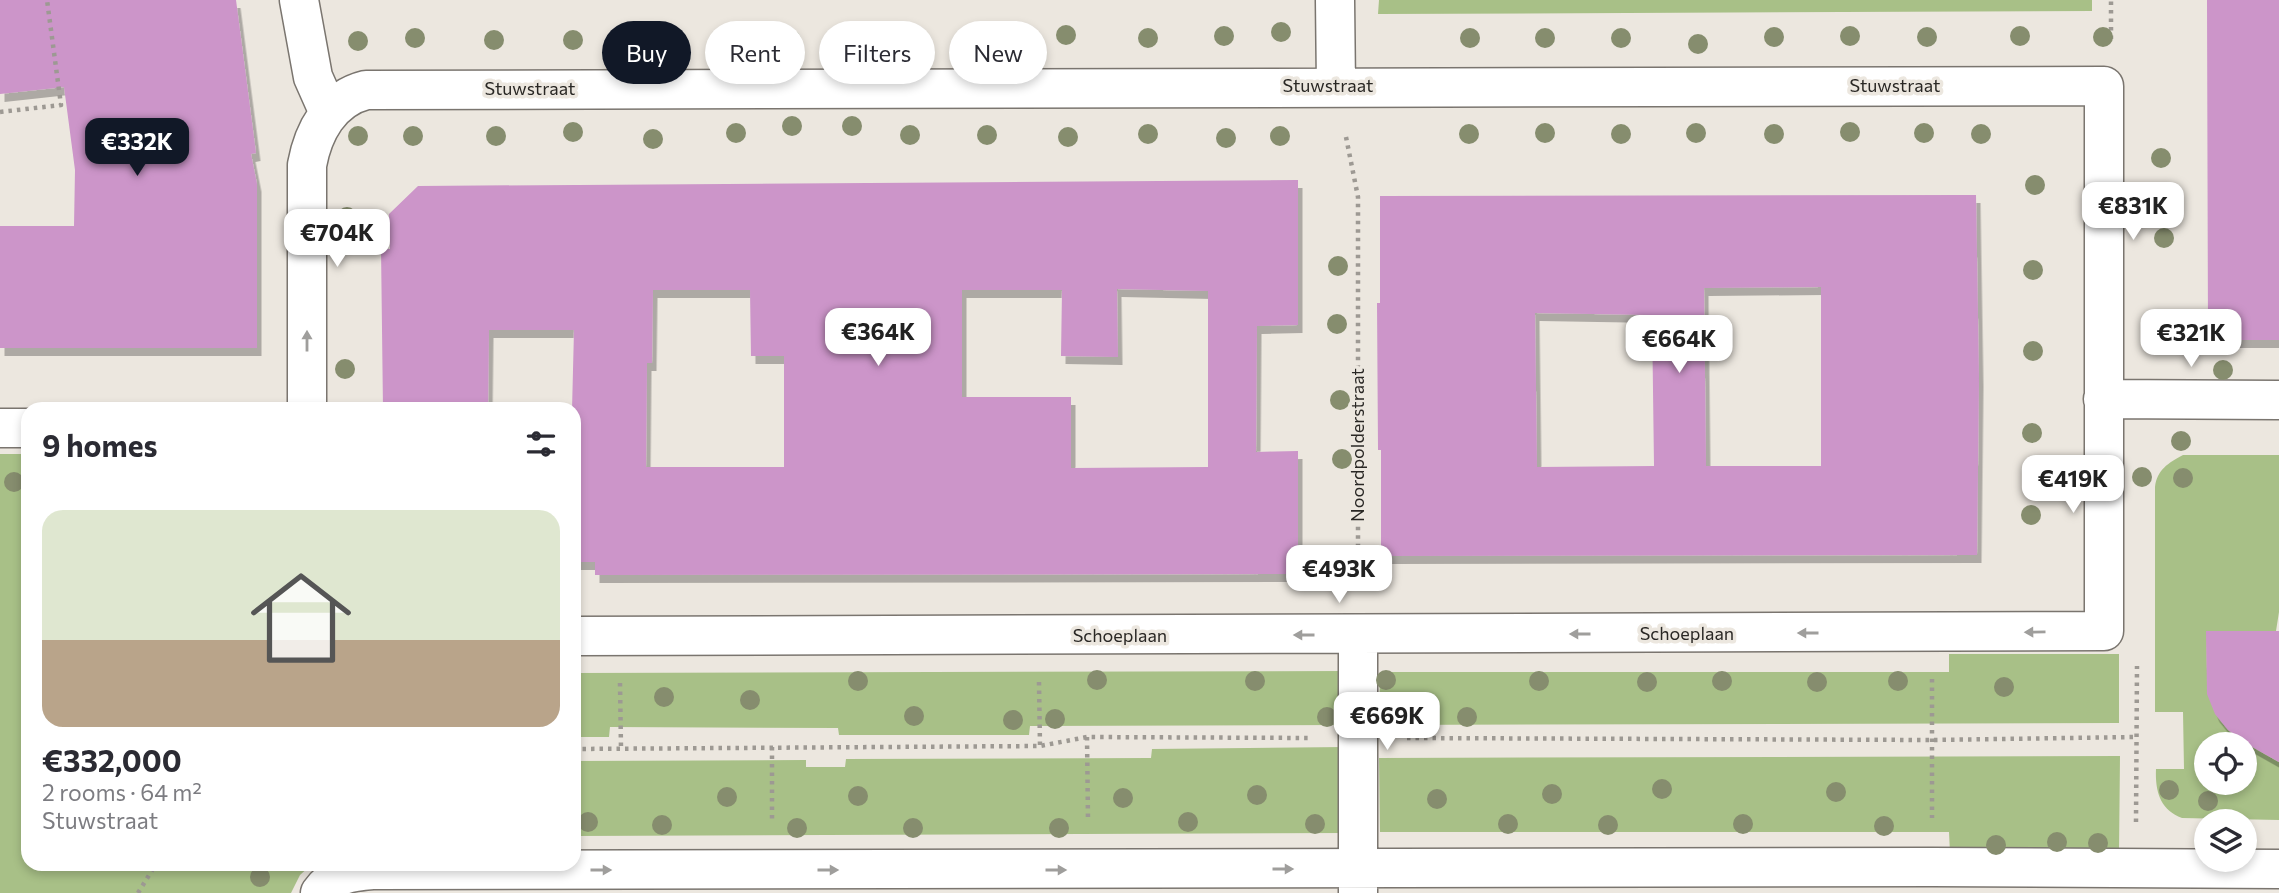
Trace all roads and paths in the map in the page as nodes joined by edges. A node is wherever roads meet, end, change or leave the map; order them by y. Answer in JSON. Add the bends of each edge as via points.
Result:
{"nodes":[{"id":1,"x":47,"y":0,"type":"edge"},
{"id":2,"x":299,"y":0,"type":"edge"},
{"id":3,"x":1335,"y":0,"type":"edge"},
{"id":4,"x":1336,"y":86,"type":"junction"},
{"id":5,"x":0,"y":112,"type":"edge"},
{"id":6,"x":329,"y":113,"type":"junction"},
{"id":7,"x":2103,"y":399,"type":"junction"},
{"id":8,"x":2279,"y":400,"type":"edge"},
{"id":9,"x":307,"y":402,"type":"edge"},
{"id":10,"x":0,"y":428,"type":"edge"},
{"id":11,"x":21,"y":429,"type":"edge"},
{"id":12,"x":2104,"y":631,"type":"junction"},
{"id":13,"x":1932,"y":633,"type":"junction"},
{"id":14,"x":1358,"y":635,"type":"junction"},
{"id":15,"x":581,"y":636,"type":"edge"},
{"id":16,"x":619,"y":636,"type":"junction"},
{"id":17,"x":1038,"y":636,"type":"junction"},
{"id":18,"x":1087,"y":737,"type":"dead end"},
{"id":19,"x":1040,"y":746,"type":"dead end"},
{"id":20,"x":772,"y":747,"type":"dead end"},
{"id":21,"x":621,"y":748,"type":"dead end"},
{"id":22,"x":1932,"y":867,"type":"junction"},
{"id":23,"x":2136,"y":868,"type":"junction"},
{"id":24,"x":2279,"y":869,"type":"edge"},
{"id":25,"x":772,"y":870,"type":"junction"},
{"id":26,"x":1088,"y":870,"type":"junction"},
{"id":27,"x":152,"y":871,"type":"edge"},
{"id":28,"x":562,"y":871,"type":"edge"},
{"id":29,"x":581,"y":871,"type":"edge"},
{"id":30,"x":1359,"y":881,"type":"edge"},
{"id":31,"x":138,"y":893,"type":"edge"},
{"id":32,"x":320,"y":893,"type":"edge"}],
"edges":[{"from":1,"to":5,"type":"path","via":[[61,106]]},
{"from":2,"to":6,"type":"street","via":[[313,77]]},
{"from":3,"to":4,"type":"street"},
{"from":4,"to":6,"type":"street","name":"Stuwstraat","via":[[373,90],[348,97]]},
{"from":4,"to":7,"type":"street","name":"Stuwstraat","via":[[2104,86]]},
{"from":4,"to":14,"type":"path","name":"Noordpolderstraat","via":[[1358,197]]},
{"from":9,"to":6,"type":"street","name":"Stuwstraat","one_way":true,"via":[[307,166],[312,141]]},
{"from":7,"to":8,"type":"street"},
{"from":7,"to":12,"type":"street"},
{"from":10,"to":11,"type":"street"},
{"from":12,"to":13,"type":"street","name":"Schoeplaan","one_way":true},
{"from":12,"to":23,"type":"path","via":[[2138,649]]},
{"from":13,"to":14,"type":"street","name":"Schoeplaan","one_way":true},
{"from":13,"to":22,"type":"path"},
{"from":14,"to":17,"type":"street","name":"Schoeplaan","one_way":true},
{"from":14,"to":30,"type":"street"},
{"from":15,"to":16,"type":"street","name":"Schoeplaan"},
{"from":16,"to":17,"type":"street","name":"Schoeplaan"},
{"from":16,"to":21,"type":"path"},
{"from":17,"to":19,"type":"path"},
{"from":18,"to":26,"type":"path"},
{"from":20,"to":25,"type":"path"},
{"from":22,"to":23,"type":"street"},
{"from":22,"to":30,"type":"street"},
{"from":23,"to":24,"type":"street"},
{"from":25,"to":26,"type":"street","one_way":true},
{"from":29,"to":25,"type":"street","one_way":true},
{"from":26,"to":30,"type":"street","one_way":true},
{"from":27,"to":31,"type":"path"},
{"from":32,"to":28,"type":"street","one_way":true,"via":[[334,878],[353,872]]}]}
